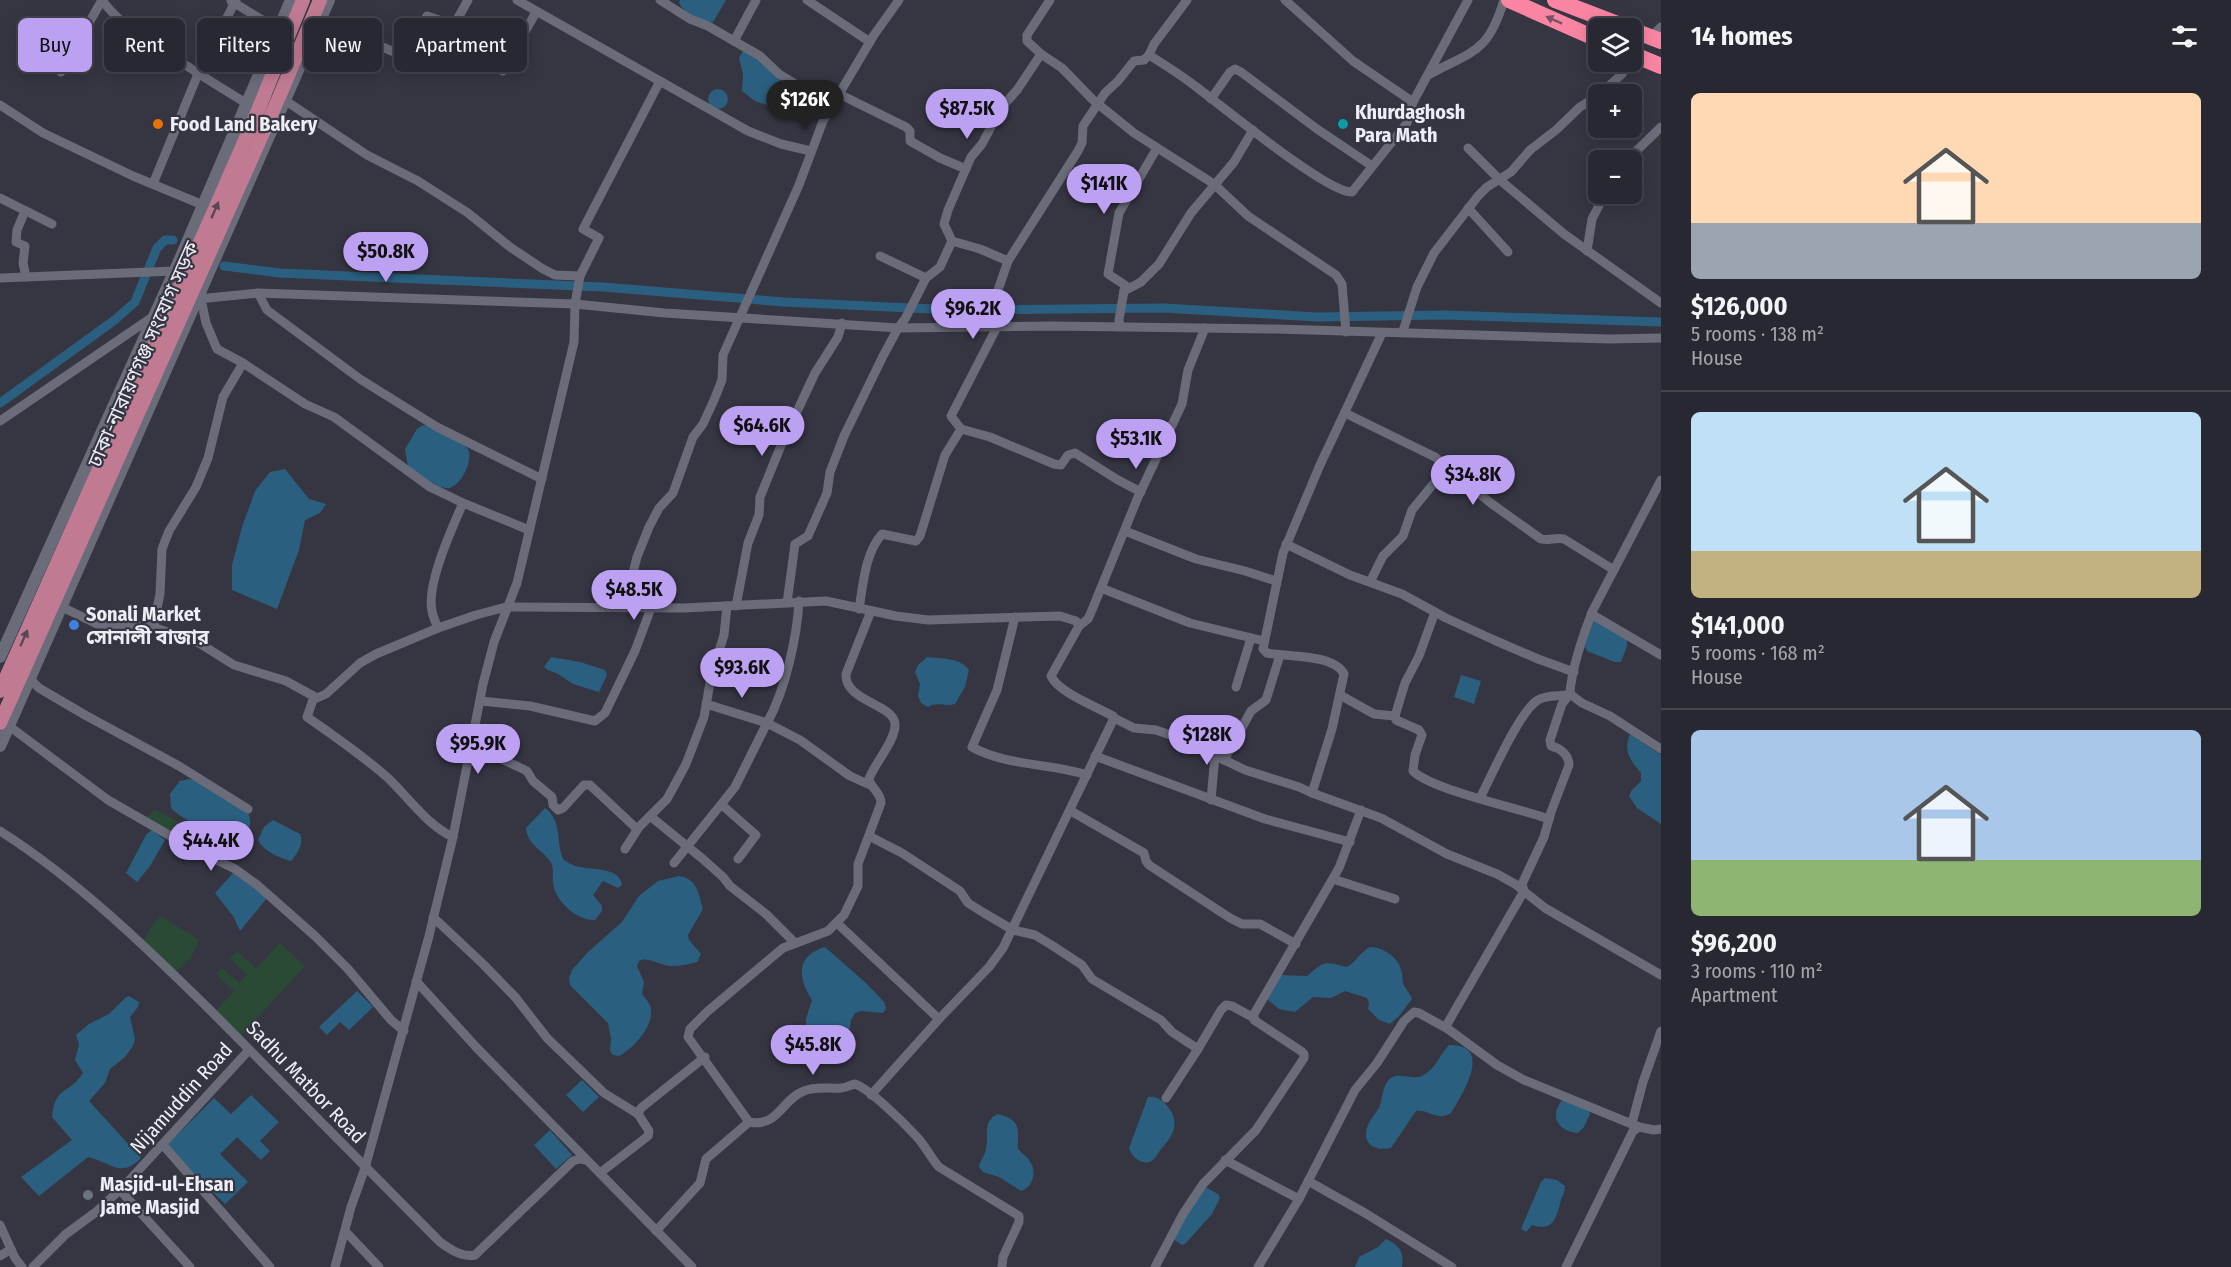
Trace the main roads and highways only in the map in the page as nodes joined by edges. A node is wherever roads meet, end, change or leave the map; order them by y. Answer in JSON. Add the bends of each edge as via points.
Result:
{"nodes":[{"id":1,"x":303,"y":0,"type":"edge"},
{"id":2,"x":320,"y":0,"type":"edge"},
{"id":3,"x":1509,"y":0,"type":"edge"},
{"id":4,"x":1555,"y":0,"type":"edge"},
{"id":5,"x":1602,"y":18,"type":"edge"},
{"id":6,"x":1642,"y":32,"type":"edge"},
{"id":7,"x":1588,"y":35,"type":"edge"},
{"id":8,"x":1658,"y":35,"type":"edge"},
{"id":9,"x":1642,"y":58,"type":"edge"},
{"id":10,"x":1661,"y":66,"type":"edge"},
{"id":11,"x":0,"y":691,"type":"edge"},
{"id":12,"x":4,"y":724,"type":"edge"}],
"edges":[{"from":11,"to":1,"type":"main road","name":"ঢাকা-নারায়ণগঞ্জ সংযোগ সড়ক","one_way":true,"via":[[219,201]]},
{"from":2,"to":12,"type":"main road","name":"ঢাকা-নারায়ণগঞ্জ সংযোগ সড়ক","via":[[142,416]]},
{"from":7,"to":3,"type":"highway","one_way":true},
{"from":4,"to":5,"type":"highway"},
{"from":6,"to":8,"type":"highway"},
{"from":9,"to":10,"type":"highway"}]}
